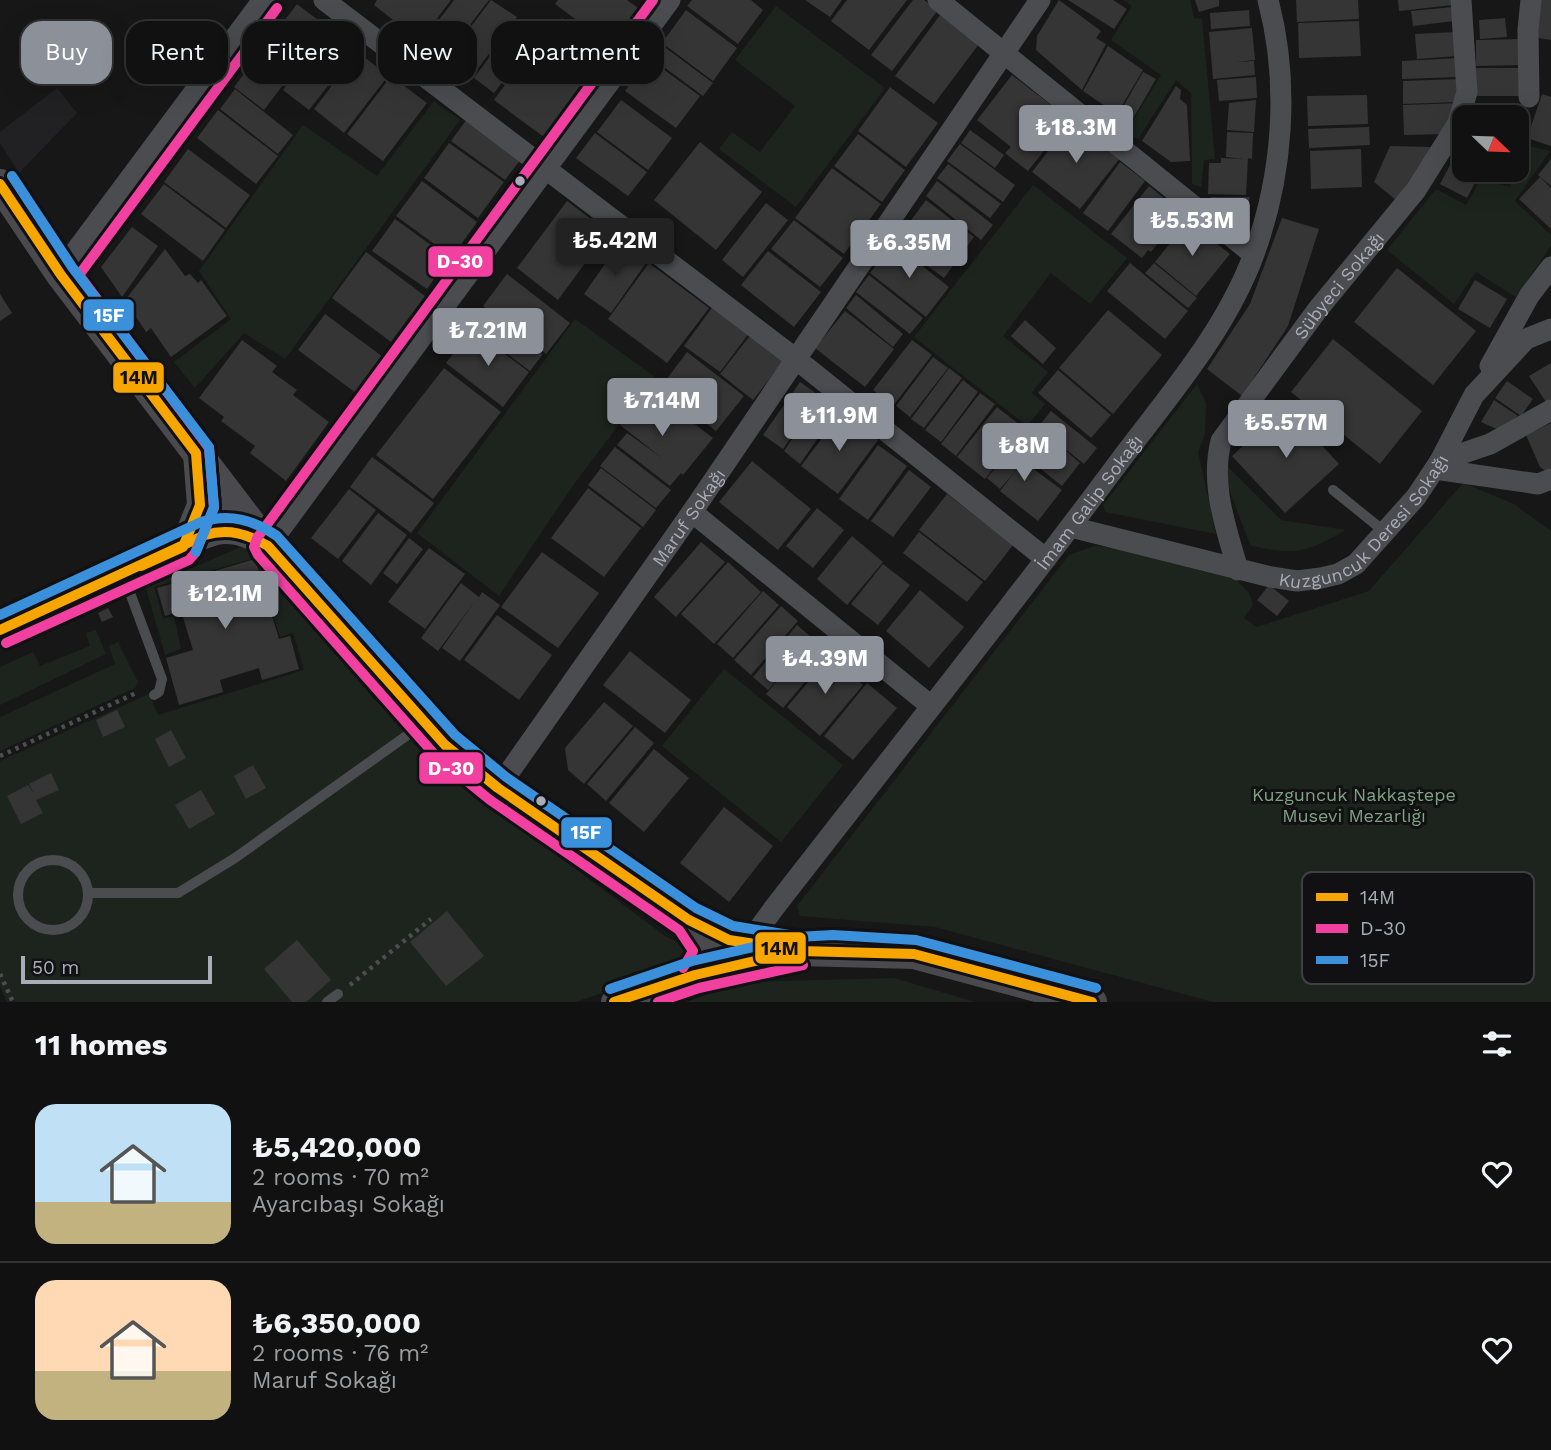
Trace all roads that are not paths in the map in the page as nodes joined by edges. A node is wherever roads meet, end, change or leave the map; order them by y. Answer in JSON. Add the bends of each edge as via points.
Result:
{"nodes":[{"id":1,"x":266,"y":0,"type":"edge"},
{"id":2,"x":324,"y":0,"type":"edge"},
{"id":3,"x":670,"y":0,"type":"edge"},
{"id":4,"x":938,"y":0,"type":"edge"},
{"id":5,"x":1040,"y":0,"type":"edge"},
{"id":6,"x":1268,"y":0,"type":"edge"},
{"id":7,"x":1461,"y":0,"type":"edge"},
{"id":8,"x":1531,"y":0,"type":"edge"},
{"id":9,"x":1003,"y":54,"type":"junction"},
{"id":10,"x":1529,"y":97,"type":"dead end"},
{"id":11,"x":546,"y":168,"type":"junction"},
{"id":12,"x":0,"y":184,"type":"edge"},
{"id":13,"x":1254,"y":254,"type":"junction"},
{"id":14,"x":1551,"y":267,"type":"edge"},
{"id":15,"x":61,"y":275,"type":"junction"},
{"id":16,"x":1551,"y":329,"type":"edge"},
{"id":17,"x":796,"y":359,"type":"junction"},
{"id":18,"x":1474,"y":395,"type":"junction"},
{"id":19,"x":1551,"y":410,"type":"edge"},
{"id":20,"x":196,"y":453,"type":"junction"},
{"id":21,"x":1438,"y":465,"type":"junction"},
{"id":22,"x":1551,"y":480,"type":"edge"},
{"id":23,"x":1333,"y":490,"type":"dead end"},
{"id":24,"x":692,"y":512,"type":"junction"},
{"id":25,"x":1071,"y":527,"type":"junction"},
{"id":26,"x":1385,"y":532,"type":"junction"},
{"id":27,"x":268,"y":546,"type":"junction"},
{"id":28,"x":183,"y":547,"type":"junction"},
{"id":29,"x":1046,"y":559,"type":"junction"},
{"id":30,"x":1238,"y":569,"type":"junction"},
{"id":31,"x":123,"y":574,"type":"junction"},
{"id":32,"x":0,"y":630,"type":"edge"},
{"id":33,"x":155,"y":695,"type":"dead end"},
{"id":34,"x":931,"y":706,"type":"junction"},
{"id":35,"x":425,"y":722,"type":"junction"},
{"id":36,"x":498,"y":788,"type":"junction"},
{"id":37,"x":88,"y":893,"type":"junction"},
{"id":38,"x":689,"y":920,"type":"junction"},
{"id":39,"x":758,"y":945,"type":"junction"},
{"id":40,"x":800,"y":951,"type":"junction"},
{"id":41,"x":695,"y":975,"type":"junction"},
{"id":42,"x":338,"y":994,"type":"road end"},
{"id":43,"x":327,"y":1002,"type":"edge"},
{"id":44,"x":614,"y":1002,"type":"edge"},
{"id":45,"x":1092,"y":1002,"type":"edge"}],
"edges":[{"from":1,"to":15,"type":"street"},
{"from":2,"to":11,"type":"street"},
{"from":3,"to":11,"type":"street"},
{"from":4,"to":9,"type":"street"},
{"from":5,"to":9,"type":"street","name":"Maruf Sokağı"},
{"from":6,"to":13,"type":"street","name":"İmam Galip Sokağı","via":[[1281,93],[1279,141],[1275,186]]},
{"from":7,"to":30,"type":"street","name":"Sübyeci Sokağı","via":[[1467,92],[1458,123],[1416,190],[1318,309],[1222,441],[1216,488]]},
{"from":8,"to":10,"type":"street"},
{"from":9,"to":13,"type":"street"},
{"from":9,"to":17,"type":"street","name":"Maruf Sokağı"},
{"from":11,"to":17,"type":"street"},
{"from":11,"to":27,"type":"street"},
{"from":12,"to":15,"type":"main road"},
{"from":13,"to":25,"type":"street","name":"İmam Galip Sokağı","via":[[1229,310]]},
{"from":14,"to":18,"type":"street","via":[[1529,296]]},
{"from":15,"to":20,"type":"main road"},
{"from":16,"to":18,"type":"street","name":"Kuzguncuk Deresi Sokağı","via":[[1526,339]]},
{"from":17,"to":24,"type":"street","name":"Maruf Sokağı"},
{"from":17,"to":29,"type":"street"},
{"from":18,"to":21,"type":"street","name":"Kuzguncuk Deresi Sokağı"},
{"from":19,"to":21,"type":"street","via":[[1490,444]]},
{"from":20,"to":27,"type":"main road"},
{"from":20,"to":28,"type":"street","via":[[200,505]]},
{"from":21,"to":22,"type":"street","via":[[1538,484]]},
{"from":21,"to":26,"type":"street","name":"Kuzguncuk Deresi Sokağı"},
{"from":23,"to":26,"type":"lane"},
{"from":24,"to":34,"type":"street"},
{"from":24,"to":36,"type":"street","name":"Maruf Sokağı"},
{"from":25,"to":29,"type":"street","name":"İmam Galip Sokağı"},
{"from":25,"to":30,"type":"street","name":"Kuzguncuk Deresi Sokağı"},
{"from":26,"to":30,"type":"street","name":"Kuzguncuk Deresi Sokağı","via":[[1356,564],[1338,574],[1297,581]]},
{"from":27,"to":28,"type":"street","via":[[248,533],[220,531]]},
{"from":27,"to":35,"type":"main road"},
{"from":28,"to":31,"type":"street"},
{"from":29,"to":34,"type":"street","name":"İmam Galip Sokağı"},
{"from":31,"to":32,"type":"street"},
{"from":31,"to":33,"type":"lane","via":[[162,679]]},
{"from":34,"to":39,"type":"street","name":"İmam Galip Sokağı","via":[[758,930]]},
{"from":35,"to":36,"type":"main road","via":[[445,745]]},
{"from":35,"to":37,"type":"lane","via":[[235,858],[178,893]]},
{"from":36,"to":38,"type":"main road"},
{"from":37,"to":37,"type":"lane","via":[[78,920],[57,931],[34,925],[25,917],[18,895],[20,884],[34,866],[55,860],[76,868]]},
{"from":38,"to":39,"type":"main road","via":[[729,940]]},
{"from":38,"to":41,"type":"main road","via":[[708,953]]},
{"from":39,"to":40,"type":"main road"},
{"from":40,"to":41,"type":"street"},
{"from":40,"to":45,"type":"main road","via":[[914,954]]},
{"from":41,"to":44,"type":"street"},
{"from":42,"to":43,"type":"lane"}]}
